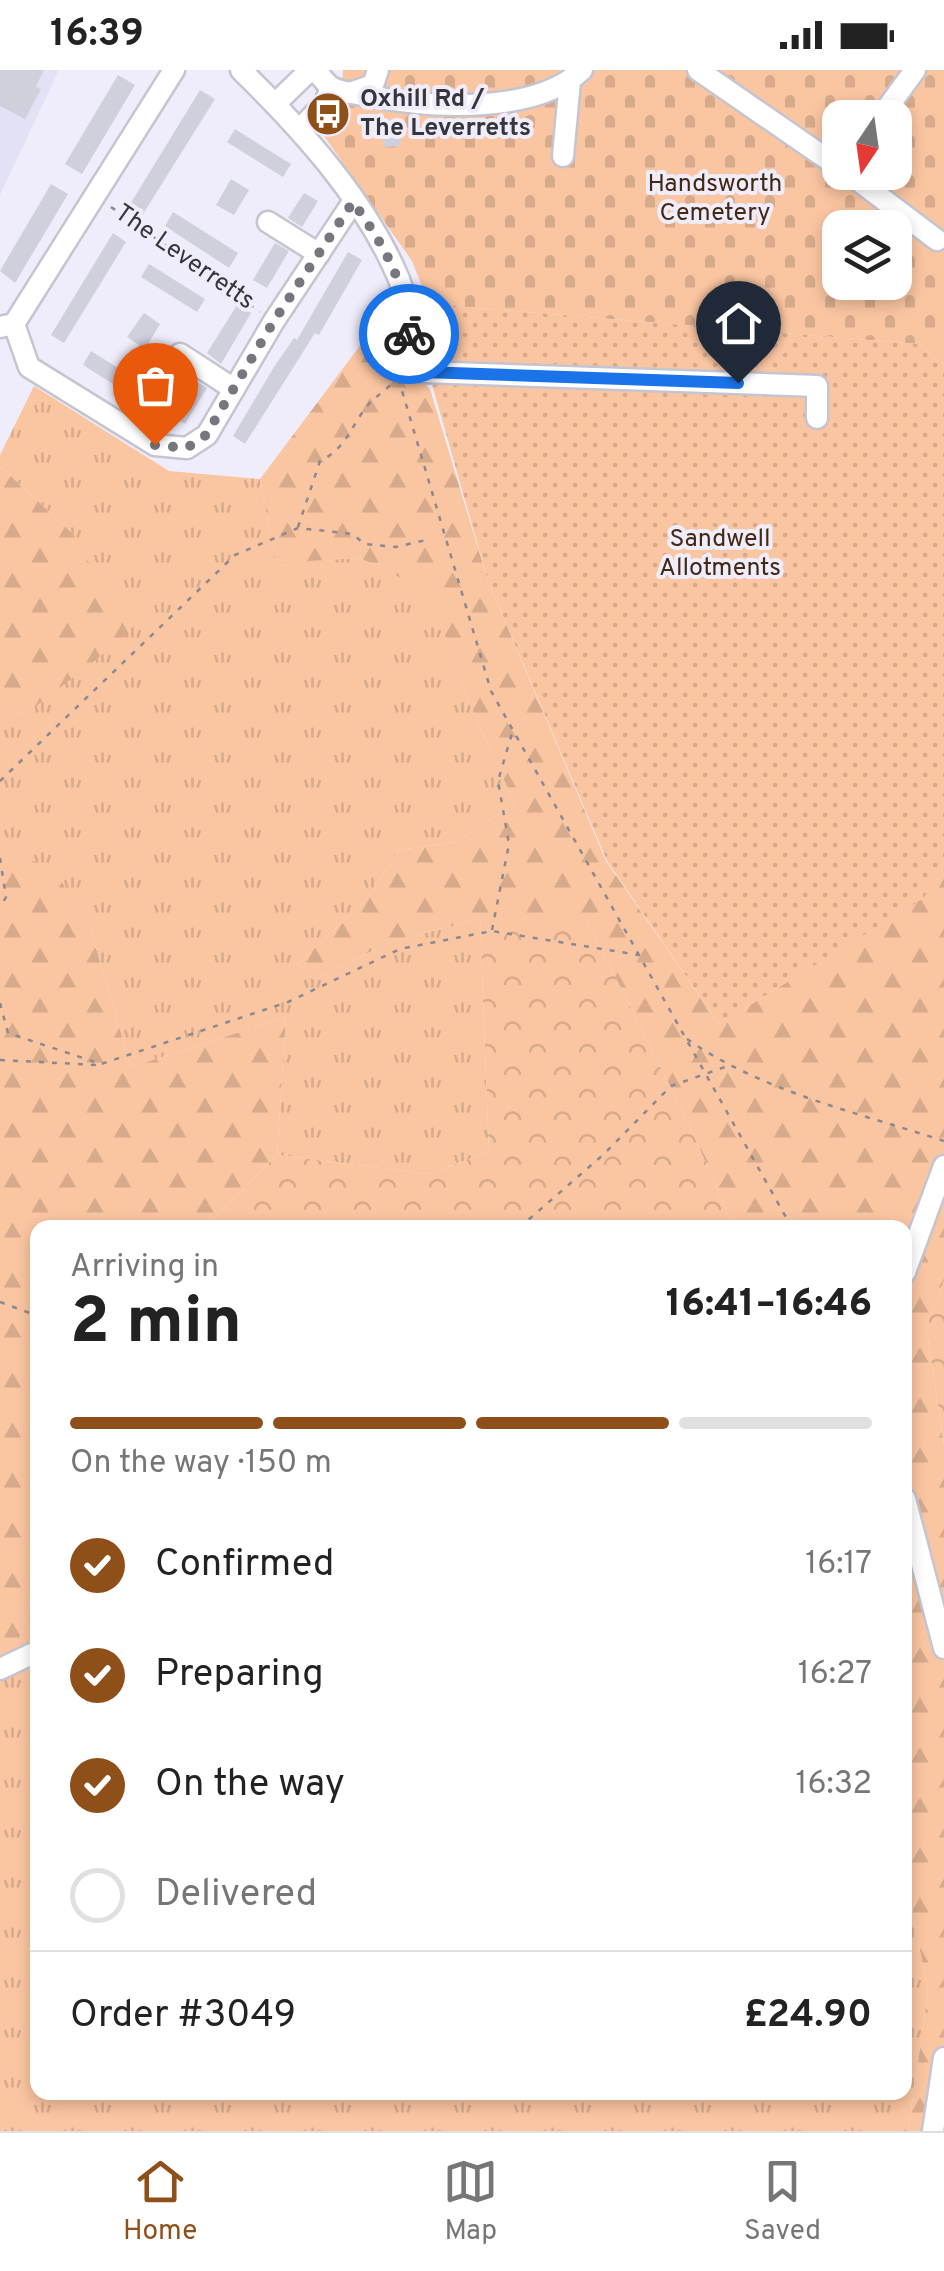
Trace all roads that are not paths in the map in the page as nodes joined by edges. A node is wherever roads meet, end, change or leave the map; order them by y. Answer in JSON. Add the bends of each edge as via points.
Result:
{"nodes":[{"id":1,"x":174,"y":70,"type":"edge"},
{"id":2,"x":241,"y":70,"type":"edge"},
{"id":3,"x":313,"y":70,"type":"edge"},
{"id":4,"x":378,"y":70,"type":"edge"},
{"id":5,"x":698,"y":70,"type":"edge"},
{"id":6,"x":916,"y":70,"type":"edge"},
{"id":7,"x":576,"y":76,"type":"edge"},
{"id":8,"x":331,"y":87,"type":"junction"},
{"id":9,"x":353,"y":92,"type":"junction"},
{"id":10,"x":894,"y":100,"type":"edge"},
{"id":11,"x":276,"y":104,"type":"junction"},
{"id":12,"x":300,"y":130,"type":"junction"},
{"id":13,"x":564,"y":156,"type":"dead end"},
{"id":14,"x":822,"y":156,"type":"edge"},
{"id":15,"x":870,"y":190,"type":"edge"},
{"id":16,"x":353,"y":202,"type":"junction"},
{"id":17,"x":268,"y":222,"type":"dead end"},
{"id":18,"x":942,"y":244,"type":"edge"},
{"id":19,"x":319,"y":254,"type":"junction"},
{"id":20,"x":7,"y":326,"type":"edge"},
{"id":21,"x":180,"y":354,"type":"dead end"},
{"id":22,"x":234,"y":388,"type":"junction"},
{"id":23,"x":817,"y":418,"type":"dead end"},
{"id":24,"x":944,"y":1166,"type":"edge"},
{"id":25,"x":912,"y":1253,"type":"edge"},
{"id":26,"x":912,"y":1526,"type":"edge"},
{"id":27,"x":944,"y":1648,"type":"edge"},
{"id":28,"x":30,"y":1655,"type":"edge"},
{"id":29,"x":0,"y":1669,"type":"edge"},
{"id":30,"x":944,"y":2058,"type":"edge"},
{"id":31,"x":932,"y":2131,"type":"edge"}],
"edges":[{"from":1,"to":20,"type":"street","name":"The Leverretts"},
{"from":2,"to":11,"type":"street"},
{"from":3,"to":8,"type":"street"},
{"from":3,"to":11,"type":"street"},
{"from":4,"to":9,"type":"street","via":[[373,85]]},
{"from":5,"to":14,"type":"street"},
{"from":6,"to":10,"type":"street"},
{"from":7,"to":9,"type":"street","via":[[534,96],[445,106]]},
{"from":7,"to":13,"type":"street"},
{"from":8,"to":9,"type":"street"},
{"from":8,"to":12,"type":"street"},
{"from":11,"to":12,"type":"street"},
{"from":12,"to":16,"type":"street"},
{"from":15,"to":18,"type":"street"},
{"from":16,"to":19,"type":"street","name":"The Leverretts"},
{"from":16,"to":23,"type":"street","via":[[382,243],[406,296],[411,354],[423,372],[817,386]]},
{"from":17,"to":19,"type":"street"},
{"from":19,"to":22,"type":"street","name":"The Leverretts"},
{"from":20,"to":22,"type":"street","name":"The Leverretts","via":[[29,366],[166,449],[199,442]]},
{"from":21,"to":22,"type":"street"},
{"from":24,"to":25,"type":"street"},
{"from":26,"to":27,"type":"street"},
{"from":28,"to":29,"type":"street"},
{"from":30,"to":31,"type":"street"}]}
